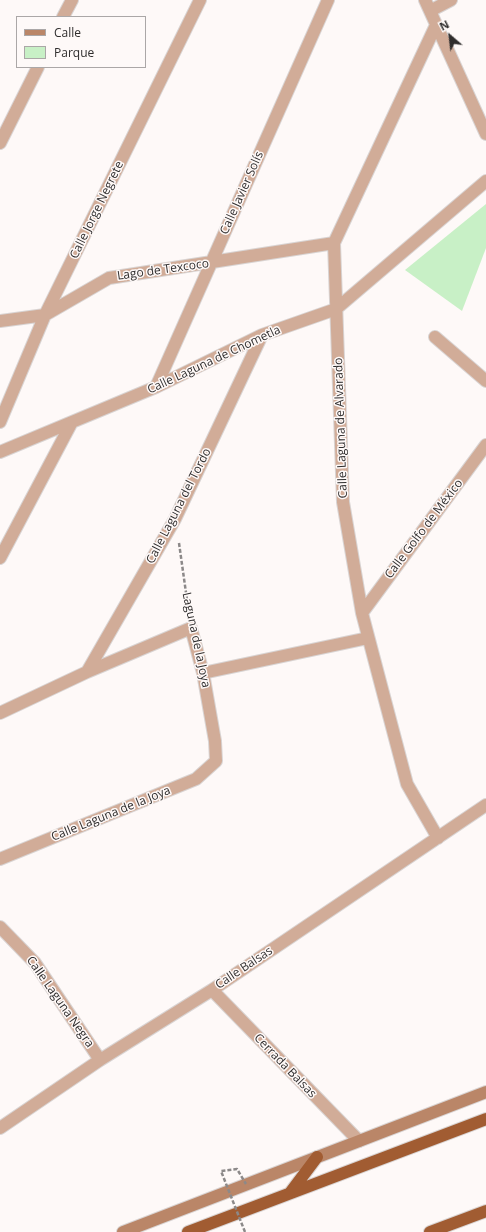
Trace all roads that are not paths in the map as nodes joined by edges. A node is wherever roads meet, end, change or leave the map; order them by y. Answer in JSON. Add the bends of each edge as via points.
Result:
{"nodes":[{"id":1,"x":72,"y":0,"type":"edge"},
{"id":2,"x":200,"y":0,"type":"edge"},
{"id":3,"x":328,"y":0,"type":"edge"},
{"id":4,"x":425,"y":0,"type":"edge"},
{"id":5,"x":451,"y":0,"type":"edge"},
{"id":6,"x":430,"y":11,"type":"junction"},
{"id":7,"x":64,"y":16,"type":"edge"},
{"id":8,"x":436,"y":25,"type":"junction"},
{"id":9,"x":38,"y":68,"type":"edge"},
{"id":10,"x":486,"y":134,"type":"edge"},
{"id":11,"x":0,"y":143,"type":"edge"},
{"id":12,"x":486,"y":181,"type":"edge"},
{"id":13,"x":334,"y":243,"type":"junction"},
{"id":14,"x":211,"y":263,"type":"junction"},
{"id":15,"x":336,"y":309,"type":"junction"},
{"id":16,"x":45,"y":315,"type":"junction"},
{"id":17,"x":0,"y":321,"type":"edge"},
{"id":18,"x":262,"y":335,"type":"junction"},
{"id":19,"x":435,"y":336,"type":"dead end"},
{"id":20,"x":486,"y":381,"type":"edge"},
{"id":21,"x":156,"y":387,"type":"junction"},
{"id":22,"x":0,"y":422,"type":"edge"},
{"id":23,"x":72,"y":422,"type":"junction"},
{"id":24,"x":486,"y":445,"type":"edge"},
{"id":25,"x":0,"y":452,"type":"edge"},
{"id":26,"x":0,"y":558,"type":"edge"},
{"id":27,"x":362,"y":613,"type":"junction"},
{"id":28,"x":368,"y":638,"type":"junction"},
{"id":29,"x":87,"y":672,"type":"junction"},
{"id":30,"x":203,"y":673,"type":"junction"},
{"id":31,"x":0,"y":713,"type":"edge"},
{"id":32,"x":216,"y":761,"type":"joint"},
{"id":33,"x":486,"y":805,"type":"edge"},
{"id":34,"x":438,"y":838,"type":"junction"},
{"id":35,"x":0,"y":859,"type":"edge"},
{"id":36,"x":0,"y":927,"type":"edge"},
{"id":37,"x":212,"y":990,"type":"junction"},
{"id":38,"x":100,"y":1060,"type":"junction"},
{"id":39,"x":486,"y":1092,"type":"edge"},
{"id":40,"x":486,"y":1119,"type":"edge"},
{"id":41,"x":0,"y":1128,"type":"edge"},
{"id":42,"x":359,"y":1142,"type":"junction"},
{"id":43,"x":317,"y":1157,"type":"junction"},
{"id":44,"x":290,"y":1193,"type":"junction"},
{"id":45,"x":486,"y":1211,"type":"edge"},
{"id":46,"x":450,"y":1229,"type":"edge"},
{"id":47,"x":123,"y":1232,"type":"edge"},
{"id":48,"x":188,"y":1232,"type":"edge"},
{"id":49,"x":431,"y":1232,"type":"edge"}],
"edges":[{"from":1,"to":7,"type":"street"},
{"from":2,"to":16,"type":"street","name":"Calle Jorge Negrete"},
{"from":3,"to":14,"type":"street","name":"Calle Javier Solís"},
{"from":4,"to":6,"type":"street"},
{"from":5,"to":6,"type":"street"},
{"from":6,"to":8,"type":"street"},
{"from":8,"to":10,"type":"street"},
{"from":8,"to":13,"type":"street","name":"Calle Laguna de Alvarado"},
{"from":9,"to":11,"type":"street"},
{"from":12,"to":15,"type":"street","name":"Calle Laguna de Chometla"},
{"from":13,"to":14,"type":"street","name":"Lago de Texcoco"},
{"from":13,"to":15,"type":"street","name":"Calle Laguna de Alvarado"},
{"from":14,"to":16,"type":"street","name":"Lago de Texcoco","via":[[109,278]]},
{"from":14,"to":21,"type":"street","name":"Calle Javier Solís"},
{"from":15,"to":18,"type":"street","name":"Calle Laguna de Chometla"},
{"from":15,"to":27,"type":"street","name":"Calle Laguna de Alvarado","via":[[343,502]]},
{"from":16,"to":17,"type":"street","name":"Lago de Texcoco"},
{"from":16,"to":22,"type":"street","name":"Calle Jorge Negrete"},
{"from":18,"to":21,"type":"street","name":"Calle Laguna de Chometla"},
{"from":18,"to":29,"type":"street","name":"Calle Laguna del Tordo","via":[[176,519]]},
{"from":19,"to":20,"type":"street"},
{"from":21,"to":23,"type":"street","name":"Calle Laguna de Chometla"},
{"from":23,"to":25,"type":"street","name":"Calle Laguna de Chometla"},
{"from":23,"to":26,"type":"street"},
{"from":24,"to":27,"type":"street","name":"Calle Golfo de México"},
{"from":27,"to":28,"type":"street","name":"Calle Laguna de Alvarado"},
{"from":28,"to":30,"type":"street"},
{"from":28,"to":34,"type":"street","name":"Calle Laguna de Alvarado","via":[[407,784]]},
{"from":29,"to":30,"type":"street","name":"Laguna de la Joya","via":[[191,628]]},
{"from":29,"to":31,"type":"street"},
{"from":30,"to":32,"type":"street","name":"Laguna de la Joya"},
{"from":32,"to":35,"type":"street","name":"Calle Laguna de la Joya","via":[[196,779]]},
{"from":33,"to":34,"type":"street","name":"Calle Balsas"},
{"from":34,"to":37,"type":"street","name":"Calle Balsas"},
{"from":36,"to":38,"type":"street","name":"Calle Laguna Negra","via":[[35,963]]},
{"from":37,"to":38,"type":"street","name":"Calle Balsas"},
{"from":37,"to":42,"type":"street","name":"Cerrada Balsas"},
{"from":38,"to":41,"type":"street","name":"Calle Balsas"},
{"from":39,"to":42,"type":"main road"},
{"from":40,"to":44,"type":"highway"},
{"from":42,"to":43,"type":"main road"},
{"from":43,"to":44,"type":"highway"},
{"from":43,"to":47,"type":"main road"},
{"from":44,"to":48,"type":"highway"},
{"from":45,"to":46,"type":"highway"},
{"from":46,"to":49,"type":"highway"}]}
